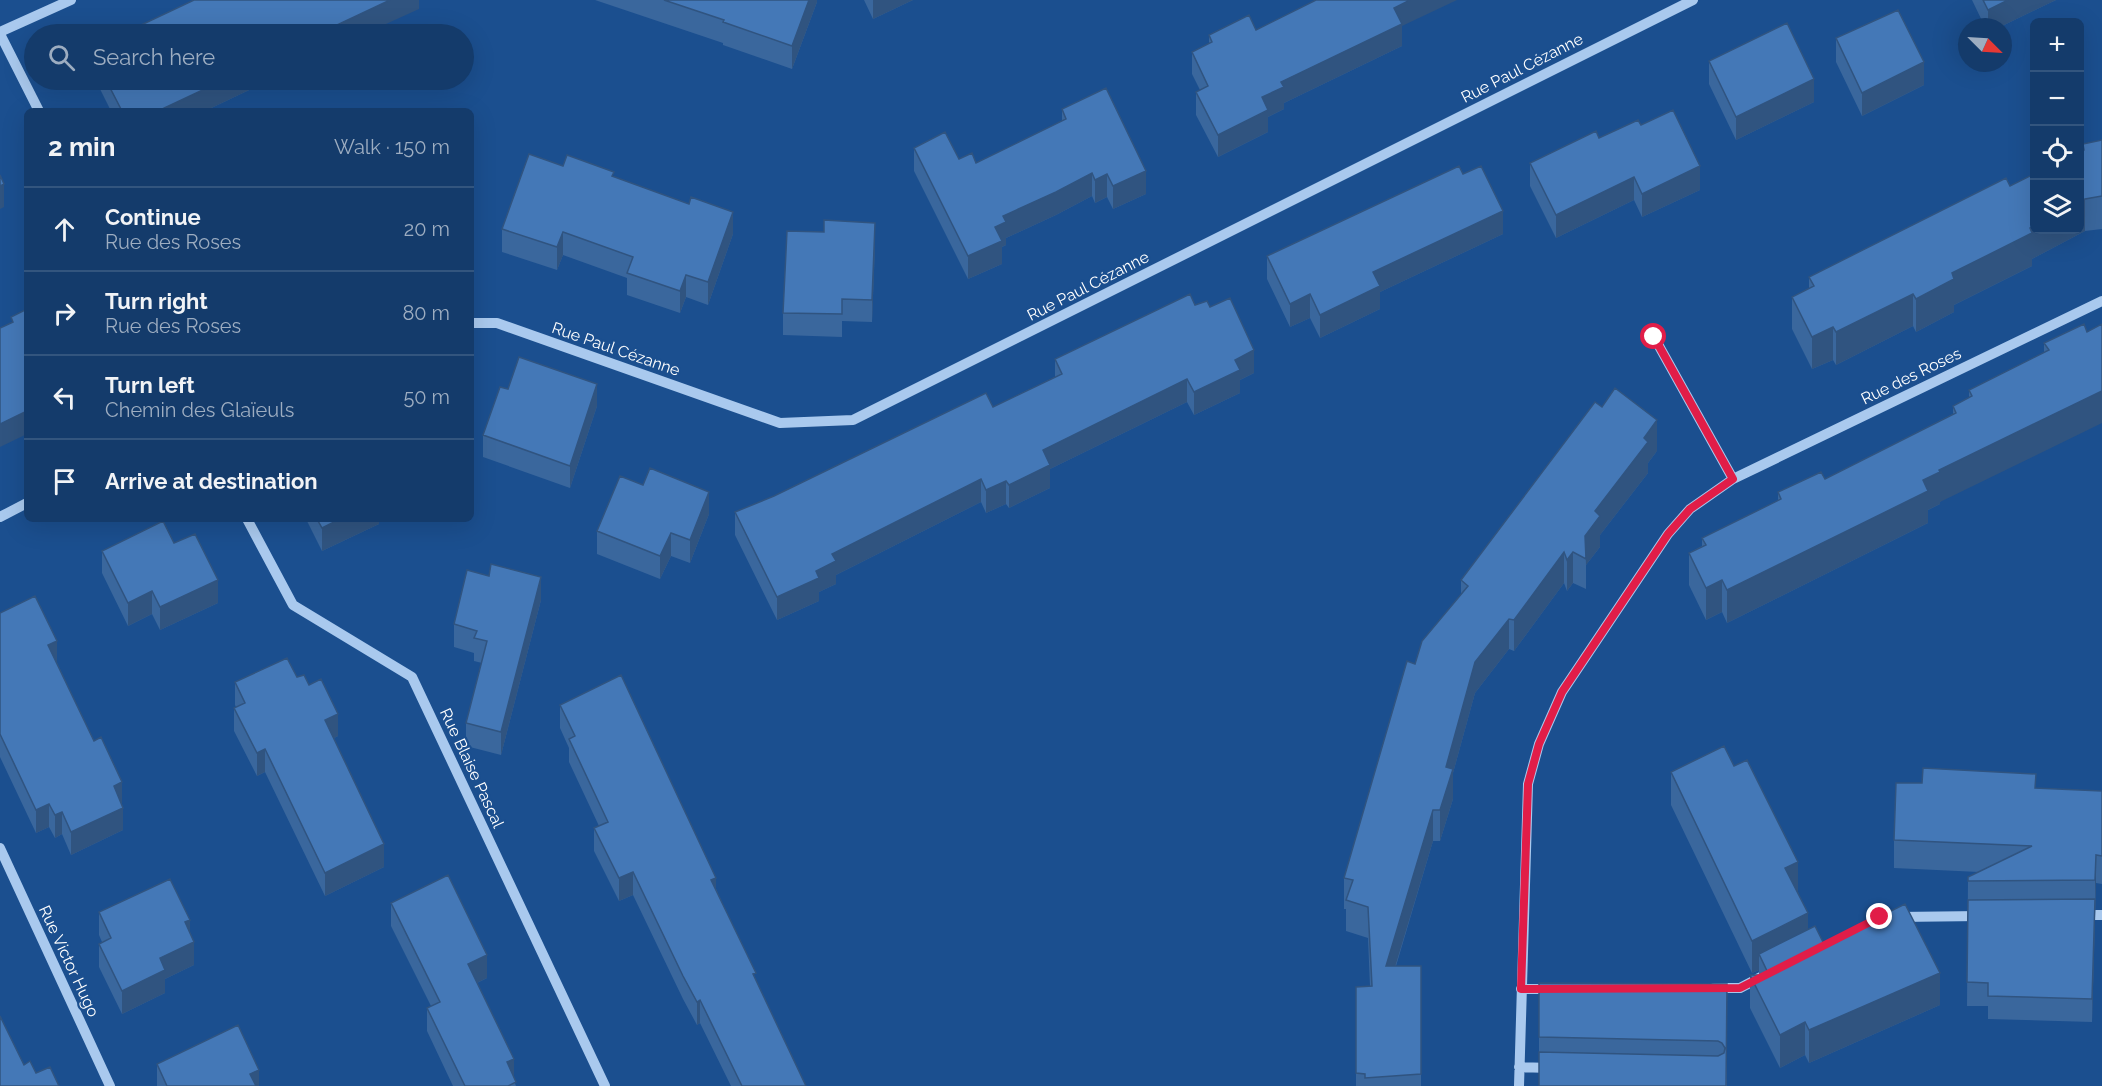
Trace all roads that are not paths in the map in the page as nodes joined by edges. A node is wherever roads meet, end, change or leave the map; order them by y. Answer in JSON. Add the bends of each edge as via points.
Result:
{"nodes":[{"id":1,"x":71,"y":0,"type":"edge"},
{"id":2,"x":1693,"y":0,"type":"edge"},
{"id":3,"x":0,"y":33,"type":"edge"},
{"id":4,"x":24,"y":81,"type":"edge"},
{"id":5,"x":28,"y":90,"type":"edge"},
{"id":6,"x":38,"y":108,"type":"edge"},
{"id":7,"x":2102,"y":301,"type":"edge"},
{"id":8,"x":474,"y":323,"type":"edge"},
{"id":9,"x":1654,"y":337,"type":"dead end"},
{"id":10,"x":1733,"y":479,"type":"junction"},
{"id":11,"x":24,"y":505,"type":"edge"},
{"id":12,"x":0,"y":517,"type":"edge"},
{"id":13,"x":249,"y":522,"type":"edge"},
{"id":14,"x":0,"y":848,"type":"edge"},
{"id":15,"x":2067,"y":915,"type":"edge"},
{"id":16,"x":2102,"y":915,"type":"edge"},
{"id":17,"x":1997,"y":916,"type":"edge"},
{"id":18,"x":1892,"y":917,"type":"edge"},
{"id":19,"x":1770,"y":973,"type":"edge"},
{"id":20,"x":1708,"y":988,"type":"edge"},
{"id":21,"x":1521,"y":989,"type":"junction"},
{"id":22,"x":1566,"y":989,"type":"edge"},
{"id":23,"x":1519,"y":1067,"type":"junction"},
{"id":24,"x":1566,"y":1068,"type":"edge"},
{"id":25,"x":110,"y":1086,"type":"edge"},
{"id":26,"x":605,"y":1086,"type":"edge"},
{"id":27,"x":1519,"y":1086,"type":"edge"}],
"edges":[{"from":1,"to":3,"type":"street"},
{"from":2,"to":8,"type":"street","name":"Rue Paul Cézanne","via":[[853,420],[780,423],[497,322]]},
{"from":3,"to":4,"type":"street"},
{"from":5,"to":6,"type":"street"},
{"from":7,"to":10,"type":"street","name":"Rue des Roses"},
{"from":9,"to":10,"type":"street"},
{"from":10,"to":21,"type":"street","name":"Rue des Roses","via":[[1690,509],[1668,534],[1562,692],[1539,744],[1528,784]]},
{"from":11,"to":12,"type":"street"},
{"from":13,"to":26,"type":"street","name":"Rue Blaise Pascal","via":[[293,605],[412,677]]},
{"from":14,"to":25,"type":"street","name":"Rue Victor Hugo"},
{"from":15,"to":16,"type":"street"},
{"from":17,"to":18,"type":"street"},
{"from":19,"to":20,"type":"street","via":[[1740,988]]},
{"from":21,"to":22,"type":"street"},
{"from":21,"to":23,"type":"street","name":"Rue des Roses"},
{"from":23,"to":24,"type":"street"},
{"from":23,"to":27,"type":"street","name":"Rue des Roses"}]}
